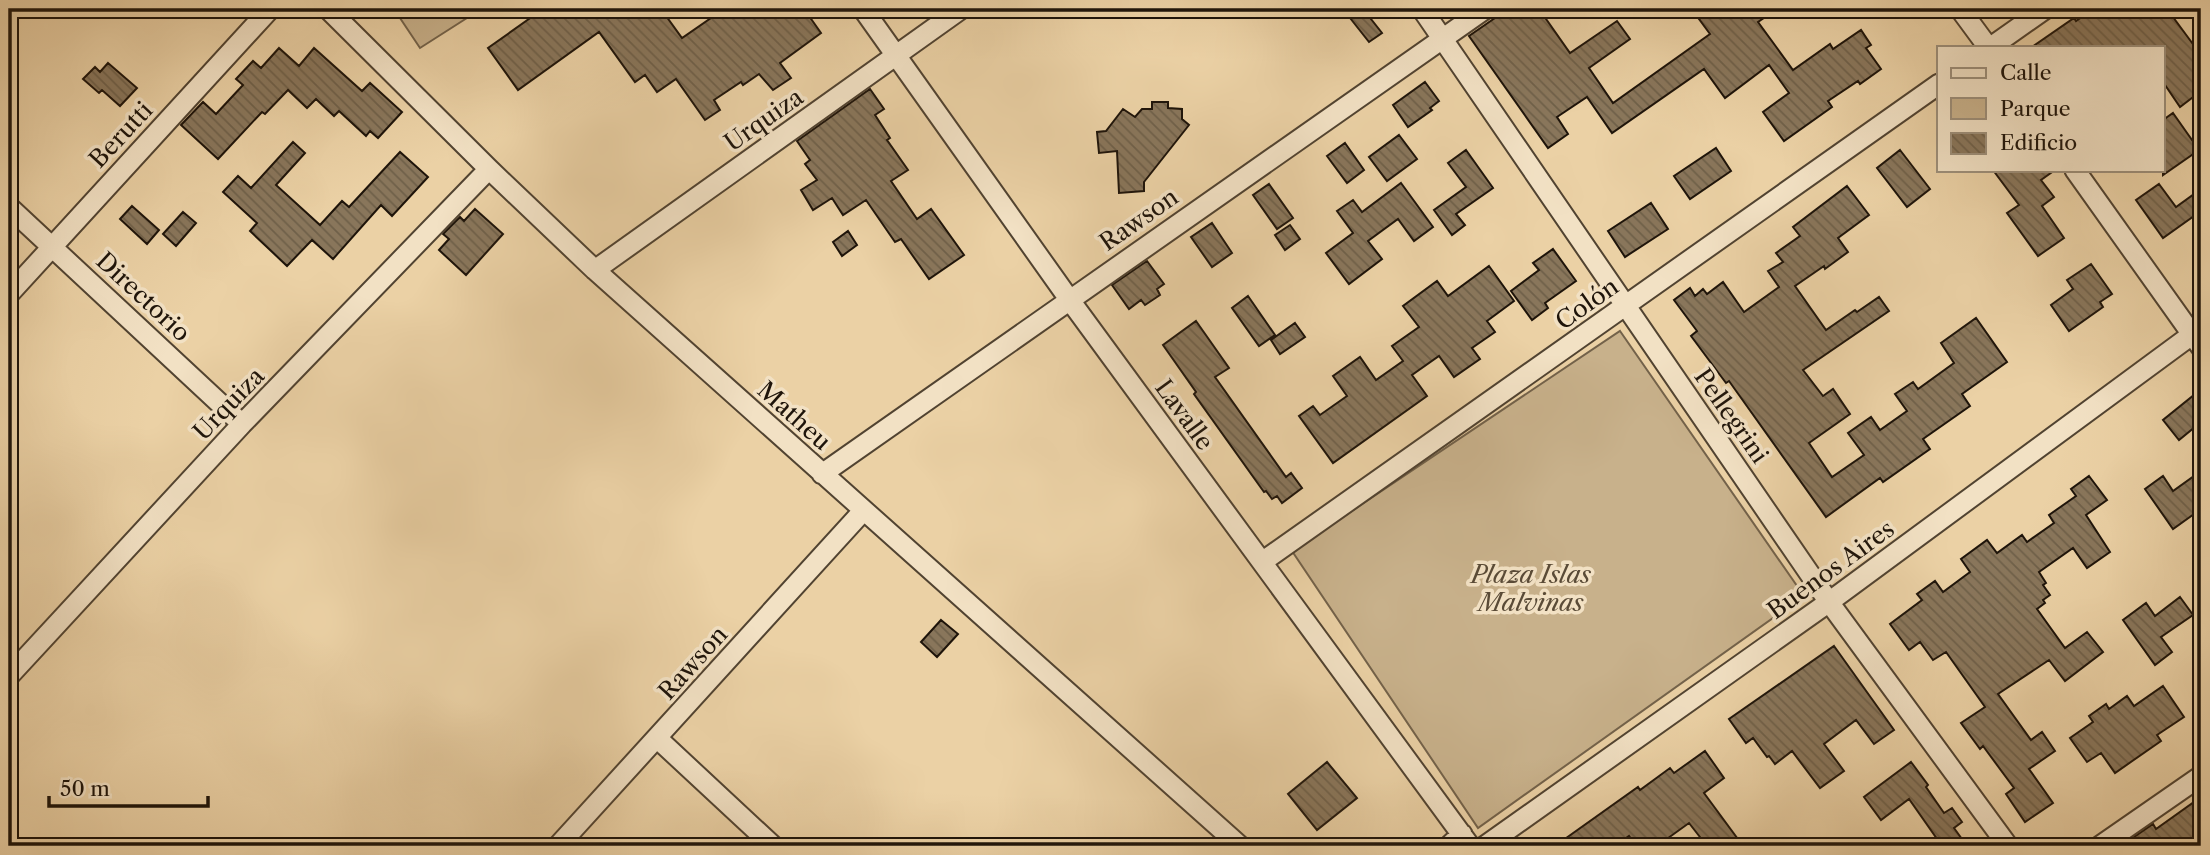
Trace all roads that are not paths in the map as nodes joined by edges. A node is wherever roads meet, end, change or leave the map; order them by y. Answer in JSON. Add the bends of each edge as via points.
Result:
{"nodes":[{"id":1,"x":270,"y":9,"type":"edge"},
{"id":2,"x":328,"y":9,"type":"edge"},
{"id":3,"x":863,"y":9,"type":"edge"},
{"id":4,"x":961,"y":9,"type":"edge"},
{"id":5,"x":1422,"y":9,"type":"edge"},
{"id":6,"x":1485,"y":9,"type":"edge"},
{"id":7,"x":1960,"y":9,"type":"edge"},
{"id":8,"x":2045,"y":9,"type":"edge"},
{"id":9,"x":1443,"y":38,"type":"junction"},
{"id":10,"x":1988,"y":46,"type":"edge"},
{"id":11,"x":1990,"y":46,"type":"edge"},
{"id":12,"x":896,"y":56,"type":"junction"},
{"id":13,"x":1937,"y":85,"type":"edge"},
{"id":14,"x":489,"y":169,"type":"junction"},
{"id":15,"x":2076,"y":172,"type":"edge"},
{"id":16,"x":9,"y":207,"type":"edge"},
{"id":17,"x":52,"y":246,"type":"junction"},
{"id":18,"x":595,"y":270,"type":"junction"},
{"id":19,"x":9,"y":294,"type":"edge"},
{"id":20,"x":1069,"y":299,"type":"junction"},
{"id":21,"x":1626,"y":307,"type":"junction"},
{"id":22,"x":2198,"y":337,"type":"edge"},
{"id":23,"x":242,"y":424,"type":"junction"},
{"id":24,"x":822,"y":474,"type":"junction"},
{"id":25,"x":863,"y":511,"type":"junction"},
{"id":26,"x":1262,"y":562,"type":"junction"},
{"id":27,"x":1829,"y":602,"type":"junction"},
{"id":28,"x":9,"y":676,"type":"edge"},
{"id":29,"x":657,"y":740,"type":"junction"},
{"id":30,"x":2201,"y":776,"type":"edge"},
{"id":31,"x":1460,"y":842,"type":"edge"},
{"id":32,"x":558,"y":846,"type":"edge"},
{"id":33,"x":773,"y":846,"type":"edge"},
{"id":34,"x":1240,"y":846,"type":"edge"},
{"id":35,"x":1485,"y":846,"type":"edge"},
{"id":36,"x":2008,"y":846,"type":"edge"},
{"id":37,"x":2100,"y":846,"type":"edge"}],
"edges":[{"from":1,"to":17,"type":"street","name":"Berutti"},
{"from":2,"to":14,"type":"street","name":"Matheu"},
{"from":3,"to":12,"type":"street","name":"Lavalle"},
{"from":4,"to":12,"type":"street","name":"Urquiza"},
{"from":5,"to":9,"type":"street","name":"Pellegrini"},
{"from":6,"to":9,"type":"street","name":"Rawson"},
{"from":7,"to":10,"type":"street"},
{"from":8,"to":11,"type":"street"},
{"from":9,"to":20,"type":"street","name":"Rawson"},
{"from":9,"to":21,"type":"street","name":"Pellegrini"},
{"from":12,"to":18,"type":"street","name":"Urquiza"},
{"from":12,"to":20,"type":"street","name":"Lavalle"},
{"from":13,"to":21,"type":"street","name":"Colón"},
{"from":14,"to":18,"type":"street","name":"Matheu"},
{"from":14,"to":23,"type":"street","name":"Urquiza"},
{"from":15,"to":22,"type":"street"},
{"from":16,"to":17,"type":"street","name":"Directorio"},
{"from":17,"to":19,"type":"street","name":"Berutti"},
{"from":17,"to":23,"type":"street","name":"Directorio"},
{"from":18,"to":24,"type":"street","name":"Matheu"},
{"from":20,"to":24,"type":"street","name":"Rawson"},
{"from":20,"to":26,"type":"street","name":"Lavalle"},
{"from":21,"to":26,"type":"street","name":"Colón"},
{"from":21,"to":27,"type":"street","name":"Pellegrini"},
{"from":22,"to":27,"type":"street","name":"Buenos Aires"},
{"from":23,"to":28,"type":"street","name":"Urquiza"},
{"from":24,"to":25,"type":"street","name":"Matheu"},
{"from":25,"to":29,"type":"street","name":"Rawson"},
{"from":25,"to":34,"type":"street","name":"Matheu"},
{"from":26,"to":31,"type":"street","name":"Lavalle"},
{"from":27,"to":35,"type":"street","name":"Buenos Aires"},
{"from":27,"to":36,"type":"street","name":"Pellegrini"},
{"from":29,"to":32,"type":"street","name":"Rawson"},
{"from":29,"to":33,"type":"street"},
{"from":30,"to":37,"type":"street"}]}
